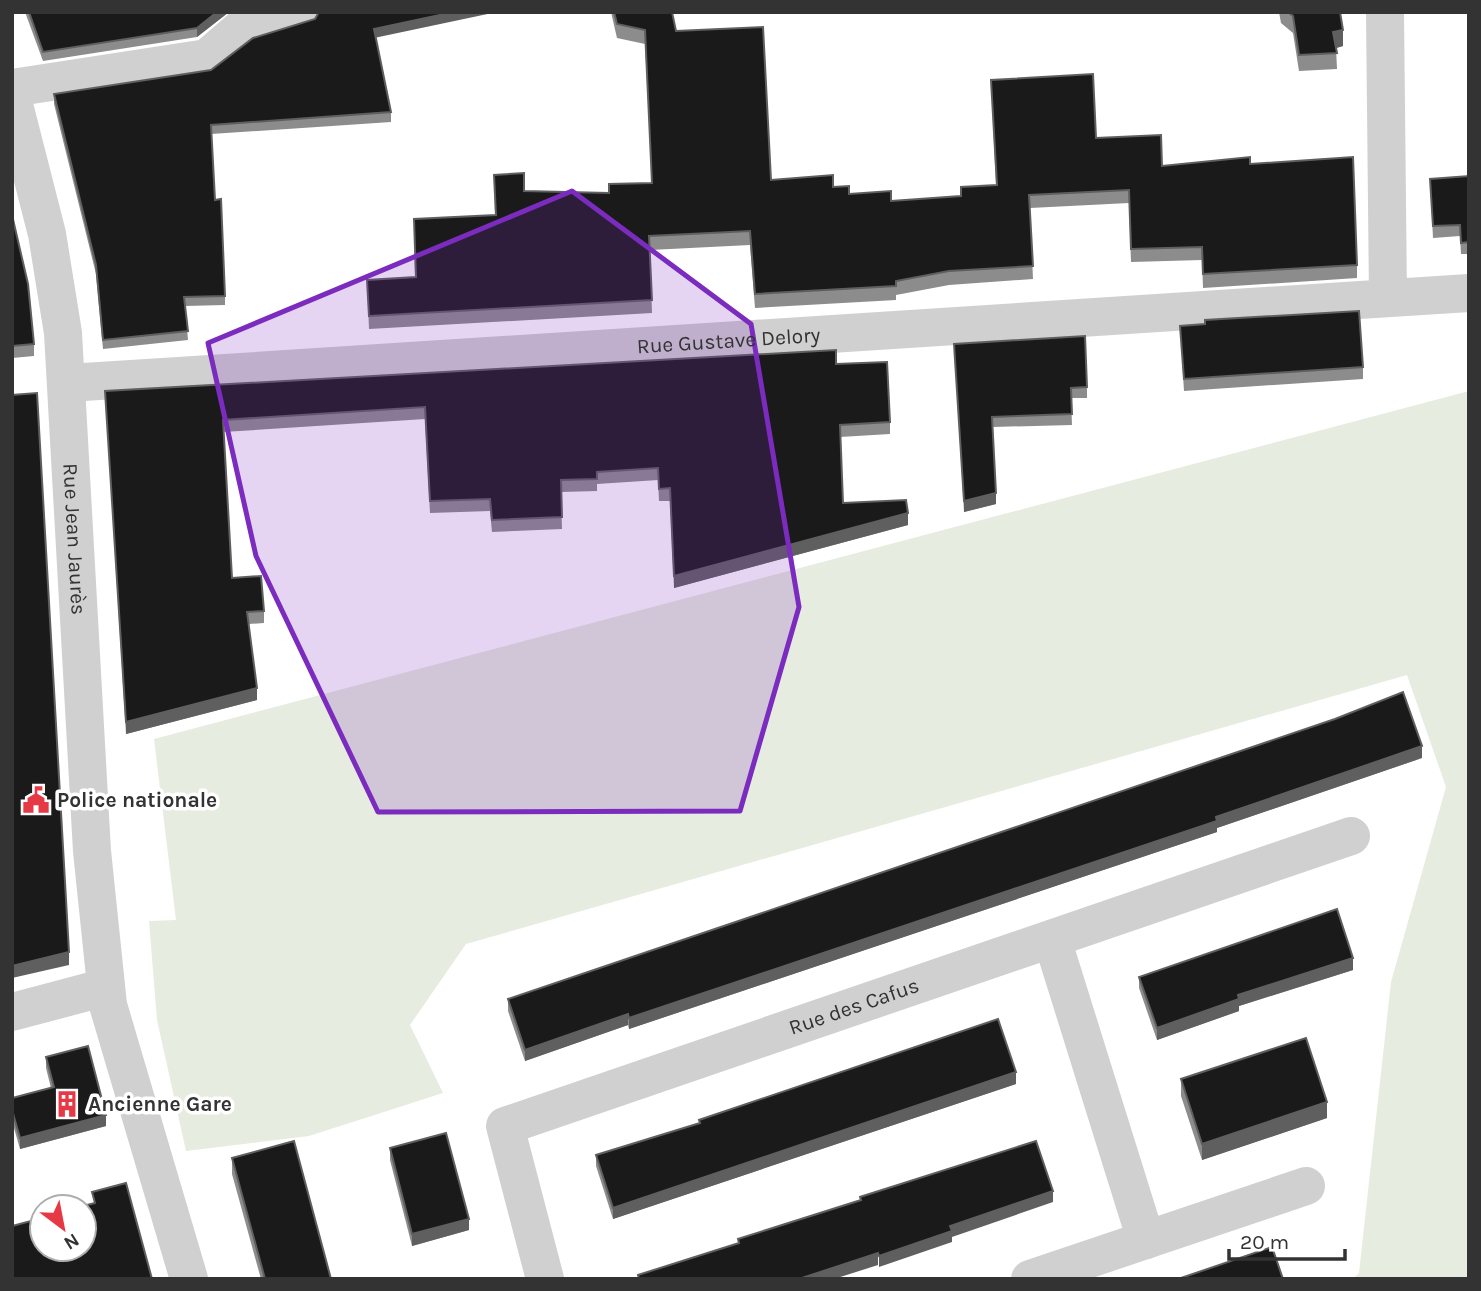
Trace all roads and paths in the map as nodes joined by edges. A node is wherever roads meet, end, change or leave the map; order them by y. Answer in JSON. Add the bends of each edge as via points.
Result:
{"nodes":[{"id":1,"x":300,"y":12,"type":"edge"},
{"id":2,"x":1385,"y":12,"type":"edge"},
{"id":3,"x":12,"y":88,"type":"edge"},
{"id":4,"x":12,"y":97,"type":"edge"},
{"id":5,"x":1469,"y":293,"type":"edge"},
{"id":6,"x":1388,"y":298,"type":"junction"},
{"id":7,"x":68,"y":383,"type":"junction"},
{"id":8,"x":1351,"y":836,"type":"dead end"},
{"id":9,"x":1052,"y":939,"type":"junction"},
{"id":10,"x":106,"y":987,"type":"junction"},
{"id":11,"x":12,"y":1012,"type":"edge"},
{"id":12,"x":1306,"y":1186,"type":"dead end"},
{"id":13,"x":1146,"y":1240,"type":"junction"},
{"id":14,"x":189,"y":1279,"type":"edge"},
{"id":15,"x":545,"y":1279,"type":"edge"},
{"id":16,"x":1030,"y":1279,"type":"edge"}],
"edges":[{"from":1,"to":3,"type":"street","via":[[243,27],[207,58]]},
{"from":2,"to":6,"type":"street"},
{"from":4,"to":7,"type":"street","name":"Rue Jean Jaurès","via":[[54,269]]},
{"from":5,"to":6,"type":"street","name":"Rue Gustave Delory"},
{"from":6,"to":7,"type":"street","name":"Rue Gustave Delory"},
{"from":7,"to":10,"type":"street","name":"Rue Jean Jaurès","via":[[92,851]]},
{"from":8,"to":9,"type":"street","name":"Rue des Cafus"},
{"from":9,"to":13,"type":"street"},
{"from":9,"to":15,"type":"street","name":"Rue des Cafus","via":[[505,1126]]},
{"from":10,"to":11,"type":"street"},
{"from":10,"to":14,"type":"street","name":"Rue Jean Jaurès"},
{"from":12,"to":13,"type":"street"},
{"from":13,"to":16,"type":"street"}]}
